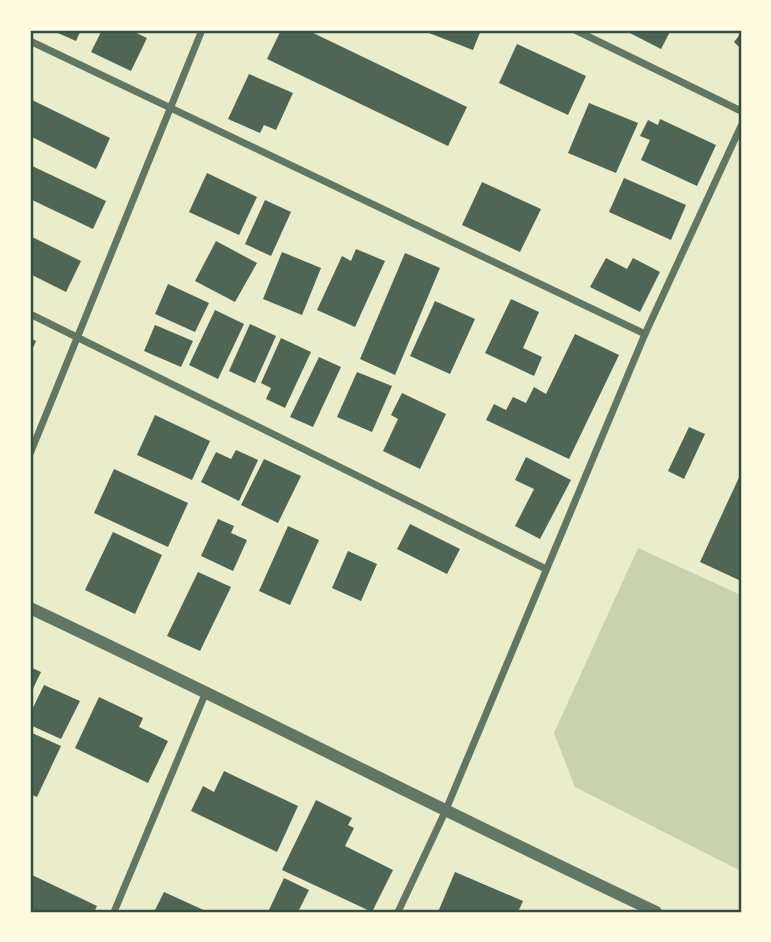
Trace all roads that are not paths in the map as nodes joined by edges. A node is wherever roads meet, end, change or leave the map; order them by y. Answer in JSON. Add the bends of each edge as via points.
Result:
{"nodes":[{"id":1,"x":202,"y":30,"type":"edge"},
{"id":2,"x":575,"y":30,"type":"edge"},
{"id":3,"x":30,"y":41,"type":"edge"},
{"id":4,"x":171,"y":108,"type":"junction"},
{"id":5,"x":741,"y":111,"type":"edge"},
{"id":6,"x":741,"y":126,"type":"edge"},
{"id":7,"x":30,"y":314,"type":"edge"},
{"id":8,"x":645,"y":334,"type":"junction"},
{"id":9,"x":78,"y":338,"type":"junction"},
{"id":10,"x":30,"y":454,"type":"edge"},
{"id":11,"x":546,"y":569,"type":"junction"},
{"id":12,"x":30,"y":608,"type":"edge"},
{"id":13,"x":206,"y":692,"type":"junction"},
{"id":14,"x":445,"y":812,"type":"junction"},
{"id":15,"x":114,"y":912,"type":"edge"},
{"id":16,"x":398,"y":912,"type":"edge"},
{"id":17,"x":656,"y":912,"type":"edge"}],
"edges":[{"from":1,"to":4,"type":"street"},
{"from":2,"to":5,"type":"street"},
{"from":3,"to":4,"type":"street"},
{"from":4,"to":8,"type":"street"},
{"from":4,"to":9,"type":"street"},
{"from":6,"to":8,"type":"street"},
{"from":7,"to":9,"type":"street"},
{"from":8,"to":11,"type":"street"},
{"from":9,"to":10,"type":"street"},
{"from":9,"to":11,"type":"street"},
{"from":11,"to":14,"type":"street"},
{"from":12,"to":13,"type":"street"},
{"from":13,"to":14,"type":"street"},
{"from":13,"to":15,"type":"street"},
{"from":14,"to":16,"type":"street"},
{"from":14,"to":17,"type":"street"}]}
